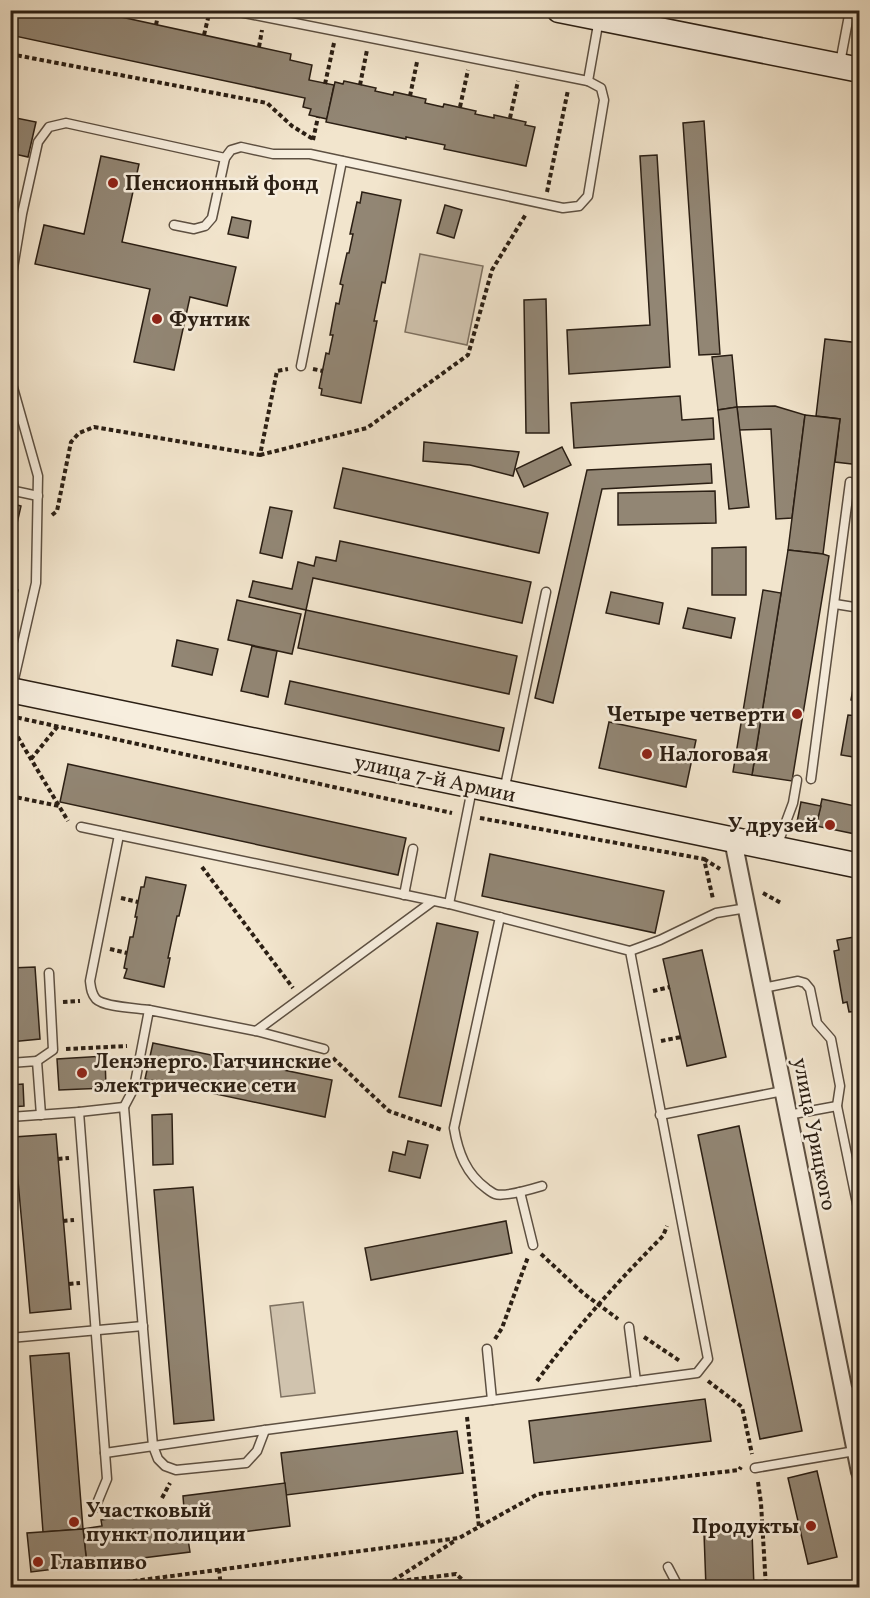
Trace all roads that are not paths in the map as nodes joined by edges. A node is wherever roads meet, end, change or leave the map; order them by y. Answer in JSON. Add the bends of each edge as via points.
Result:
{"nodes":[{"id":1,"x":229,"y":10,"type":"edge"},
{"id":2,"x":850,"y":10,"type":"edge"},
{"id":3,"x":580,"y":14,"type":"edge"},
{"id":4,"x":849,"y":68,"type":"edge"},
{"id":5,"x":588,"y":81,"type":"junction"},
{"id":6,"x":225,"y":158,"type":"junction"},
{"id":7,"x":342,"y":161,"type":"junction"},
{"id":8,"x":174,"y":225,"type":"dead end"},
{"id":9,"x":10,"y":286,"type":"edge"},
{"id":10,"x":301,"y":366,"type":"dead end"},
{"id":11,"x":10,"y":377,"type":"edge"},
{"id":12,"x":850,"y":482,"type":"dead end"},
{"id":13,"x":10,"y":490,"type":"edge"},
{"id":14,"x":38,"y":496,"type":"junction"},
{"id":15,"x":546,"y":592,"type":"dead end"},
{"id":16,"x":835,"y":604,"type":"junction"},
{"id":17,"x":860,"y":608,"type":"edge"},
{"id":18,"x":11,"y":690,"type":"edge"},
{"id":19,"x":811,"y":779,"type":"dead end"},
{"id":20,"x":797,"y":780,"type":"dead end"},
{"id":21,"x":473,"y":785,"type":"junction"},
{"id":22,"x":504,"y":792,"type":"junction"},
{"id":23,"x":81,"y":827,"type":"dead end"},
{"id":24,"x":119,"y":835,"type":"junction"},
{"id":25,"x":733,"y":840,"type":"junction"},
{"id":26,"x":413,"y":849,"type":"dead end"},
{"id":27,"x":776,"y":849,"type":"junction"},
{"id":28,"x":860,"y":866,"type":"edge"},
{"id":29,"x":404,"y":895,"type":"junction"},
{"id":30,"x":433,"y":901,"type":"junction"},
{"id":31,"x":449,"y":904,"type":"junction"},
{"id":32,"x":747,"y":908,"type":"junction"},
{"id":33,"x":500,"y":917,"type":"junction"},
{"id":34,"x":630,"y":951,"type":"junction"},
{"id":35,"x":49,"y":973,"type":"dead end"},
{"id":36,"x":763,"y":988,"type":"junction"},
{"id":37,"x":149,"y":1010,"type":"junction"},
{"id":38,"x":256,"y":1031,"type":"junction"},
{"id":39,"x":324,"y":1049,"type":"road end"},
{"id":40,"x":37,"y":1061,"type":"junction"},
{"id":41,"x":10,"y":1063,"type":"edge"},
{"id":42,"x":783,"y":1091,"type":"junction"},
{"id":43,"x":837,"y":1106,"type":"junction"},
{"id":44,"x":124,"y":1107,"type":"junction"},
{"id":45,"x":79,"y":1112,"type":"junction"},
{"id":46,"x":41,"y":1115,"type":"junction"},
{"id":47,"x":660,"y":1115,"type":"junction"},
{"id":48,"x":788,"y":1116,"type":"junction"},
{"id":49,"x":10,"y":1117,"type":"edge"},
{"id":50,"x":542,"y":1186,"type":"dead end"},
{"id":51,"x":520,"y":1192,"type":"junction"},
{"id":52,"x":860,"y":1218,"type":"edge"},
{"id":53,"x":532,"y":1245,"type":"road end"},
{"id":54,"x":143,"y":1326,"type":"junction"},
{"id":55,"x":629,"y":1327,"type":"road end"},
{"id":56,"x":95,"y":1331,"type":"junction"},
{"id":57,"x":10,"y":1338,"type":"edge"},
{"id":58,"x":488,"y":1349,"type":"road end"},
{"id":59,"x":636,"y":1381,"type":"junction"},
{"id":60,"x":852,"y":1392,"type":"edge"},
{"id":61,"x":492,"y":1400,"type":"junction"},
{"id":62,"x":265,"y":1430,"type":"junction"},
{"id":63,"x":153,"y":1446,"type":"junction"},
{"id":64,"x":855,"y":1451,"type":"junction"},
{"id":65,"x":105,"y":1453,"type":"junction"},
{"id":66,"x":755,"y":1468,"type":"road end"},
{"id":67,"x":860,"y":1472,"type":"edge"},
{"id":68,"x":95,"y":1508,"type":"dead end"},
{"id":69,"x":668,"y":1567,"type":"dead end"},
{"id":70,"x":679,"y":1587,"type":"edge"}],
"edges":[{"from":1,"to":5,"type":"lane"},
{"from":2,"to":4,"type":"lane"},
{"from":3,"to":4,"type":"street"},
{"from":3,"to":5,"type":"lane"},
{"from":5,"to":7,"type":"lane","via":[[601,88],[604,100],[588,196],[579,206],[563,208]]},
{"from":6,"to":7,"type":"lane","via":[[231,150],[242,147]]},
{"from":6,"to":8,"type":"lane","via":[[212,218],[205,226],[194,229]]},
{"from":6,"to":9,"type":"lane","via":[[66,123],[49,127],[38,142]]},
{"from":7,"to":10,"type":"lane"},
{"from":11,"to":14,"type":"lane","via":[[38,476]]},
{"from":12,"to":16,"type":"lane"},
{"from":13,"to":14,"type":"lane"},
{"from":14,"to":18,"type":"lane","via":[[36,583]]},
{"from":15,"to":22,"type":"lane"},
{"from":16,"to":17,"type":"lane"},
{"from":16,"to":19,"type":"lane"},
{"from":18,"to":21,"type":"street","name":"улица 7-й Армии"},
{"from":20,"to":27,"type":"lane"},
{"from":21,"to":22,"type":"street","name":"улица 7-й Армии"},
{"from":21,"to":31,"type":"lane"},
{"from":22,"to":25,"type":"street","name":"улица 7-й Армии"},
{"from":23,"to":24,"type":"lane"},
{"from":24,"to":29,"type":"lane"},
{"from":24,"to":37,"type":"lane","via":[[91,990],[102,1003]]},
{"from":25,"to":27,"type":"street","name":"улица 7-й Армии"},
{"from":25,"to":32,"type":"street","name":"улица Урицкого"},
{"from":26,"to":29,"type":"lane"},
{"from":27,"to":28,"type":"street","name":"улица 7-й Армии"},
{"from":29,"to":30,"type":"lane"},
{"from":30,"to":31,"type":"lane"},
{"from":30,"to":38,"type":"lane"},
{"from":31,"to":33,"type":"lane"},
{"from":32,"to":34,"type":"lane","via":[[716,913]]},
{"from":32,"to":36,"type":"street","name":"улица Урицкого"},
{"from":33,"to":34,"type":"lane"},
{"from":33,"to":51,"type":"lane","via":[[454,1128],[465,1165],[480,1184],[495,1194]]},
{"from":34,"to":47,"type":"lane"},
{"from":35,"to":40,"type":"lane","via":[[53,1050]]},
{"from":36,"to":42,"type":"street","name":"улица Урицкого"},
{"from":36,"to":43,"type":"lane","via":[[798,981],[810,989],[817,1023],[831,1039],[840,1086]]},
{"from":37,"to":38,"type":"lane"},
{"from":37,"to":44,"type":"lane","via":[[134,1088]]},
{"from":38,"to":39,"type":"lane"},
{"from":40,"to":41,"type":"lane"},
{"from":40,"to":46,"type":"lane"},
{"from":42,"to":47,"type":"lane"},
{"from":42,"to":48,"type":"street","name":"улица Урицкого"},
{"from":43,"to":48,"type":"lane"},
{"from":43,"to":52,"type":"lane"},
{"from":44,"to":45,"type":"lane"},
{"from":44,"to":54,"type":"lane"},
{"from":45,"to":46,"type":"lane"},
{"from":45,"to":56,"type":"lane"},
{"from":46,"to":49,"type":"lane"},
{"from":47,"to":59,"type":"lane","via":[[708,1359],[697,1373]]},
{"from":48,"to":60,"type":"street","name":"улица Урицкого"},
{"from":50,"to":51,"type":"lane"},
{"from":51,"to":53,"type":"lane"},
{"from":54,"to":56,"type":"lane"},
{"from":54,"to":63,"type":"lane"},
{"from":55,"to":59,"type":"lane"},
{"from":56,"to":57,"type":"lane"},
{"from":56,"to":65,"type":"lane"},
{"from":58,"to":61,"type":"lane"},
{"from":59,"to":61,"type":"lane"},
{"from":60,"to":64,"type":"street","name":"улица Урицкого"},
{"from":61,"to":62,"type":"lane"},
{"from":62,"to":63,"type":"lane"},
{"from":62,"to":63,"type":"lane","via":[[246,1462],[176,1470],[158,1459]]},
{"from":63,"to":65,"type":"lane"},
{"from":64,"to":66,"type":"lane"},
{"from":64,"to":67,"type":"street","name":"улица Урицкого"},
{"from":65,"to":68,"type":"lane","via":[[107,1479]]},
{"from":69,"to":70,"type":"lane"}]}
